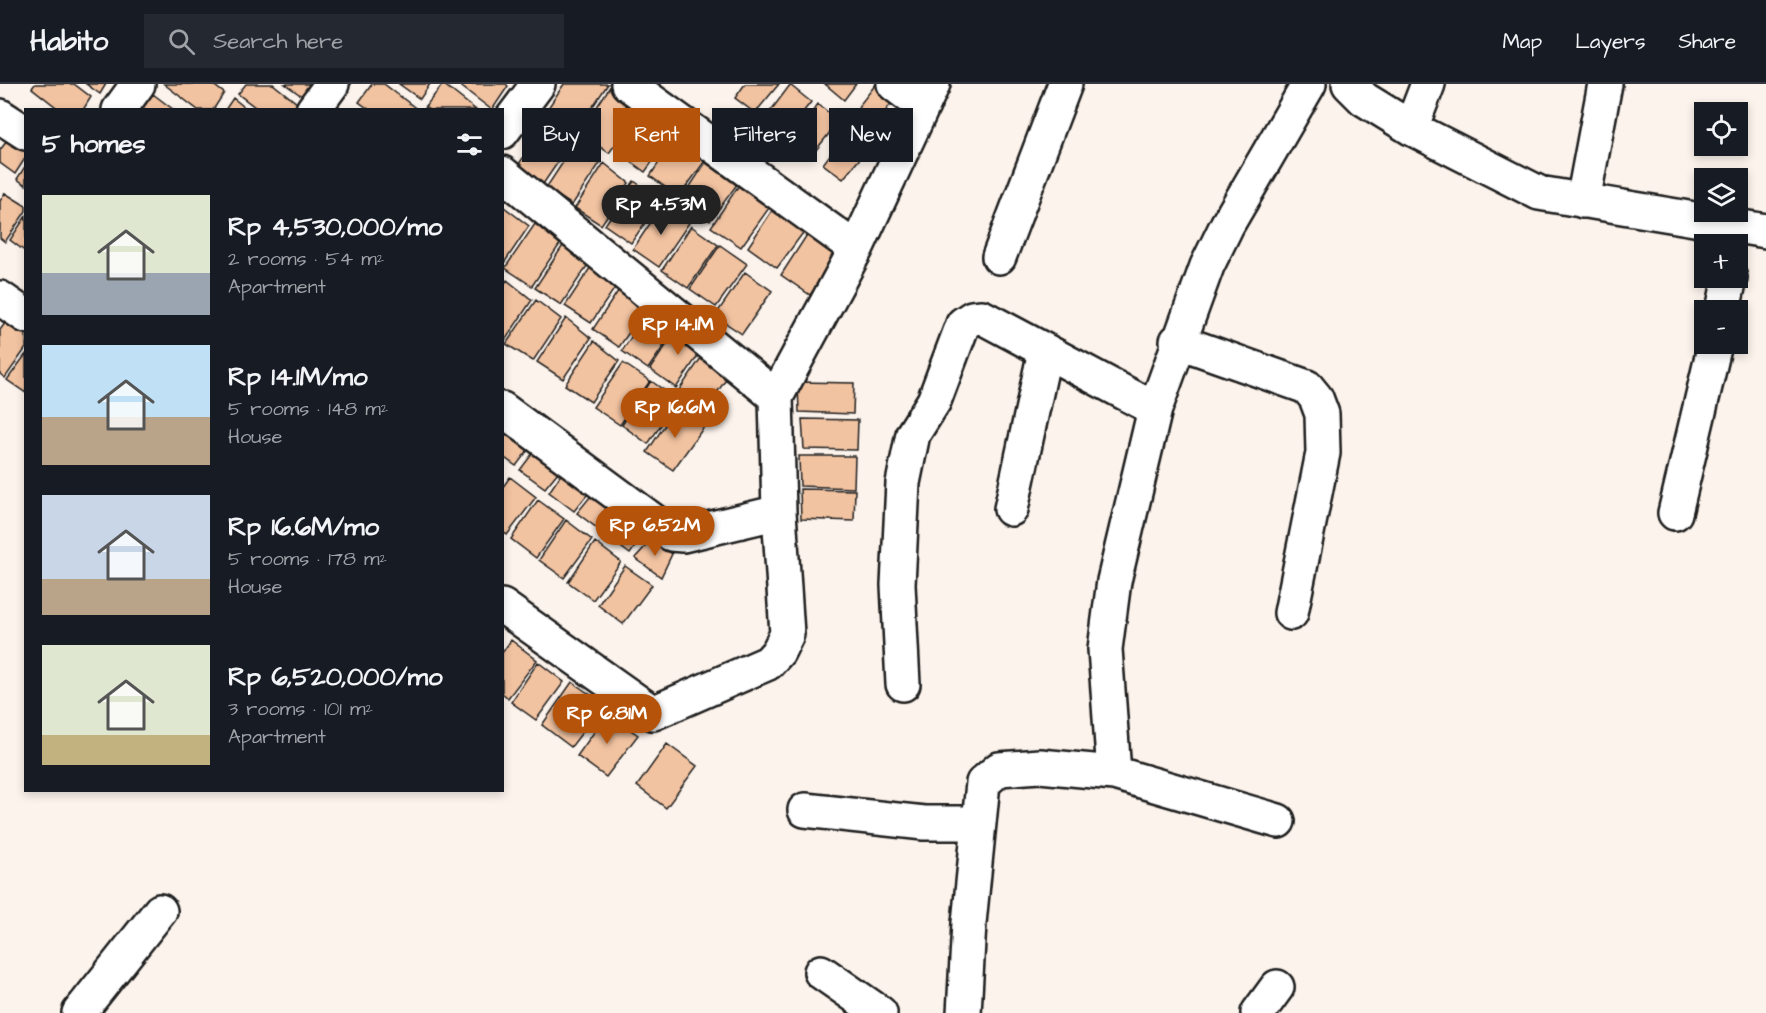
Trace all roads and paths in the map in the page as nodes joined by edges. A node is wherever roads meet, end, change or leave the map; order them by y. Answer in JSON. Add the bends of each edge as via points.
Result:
{"nodes":[{"id":1,"x":138,"y":84,"type":"edge"},
{"id":2,"x":332,"y":84,"type":"edge"},
{"id":3,"x":538,"y":84,"type":"edge"},
{"id":4,"x":628,"y":84,"type":"edge"},
{"id":5,"x":894,"y":84,"type":"edge"},
{"id":6,"x":1065,"y":84,"type":"edge"},
{"id":7,"x":1309,"y":84,"type":"edge"},
{"id":8,"x":1349,"y":84,"type":"edge"},
{"id":9,"x":1428,"y":84,"type":"edge"},
{"id":10,"x":1605,"y":84,"type":"edge"},
{"id":11,"x":928,"y":95,"type":"edge"},
{"id":12,"x":120,"y":108,"type":"edge"},
{"id":13,"x":314,"y":108,"type":"edge"},
{"id":14,"x":0,"y":116,"type":"edge"},
{"id":15,"x":1411,"y":128,"type":"junction"},
{"id":16,"x":504,"y":129,"type":"edge"},
{"id":17,"x":24,"y":132,"type":"edge"},
{"id":18,"x":504,"y":175,"type":"edge"},
{"id":19,"x":1579,"y":200,"type":"junction"},
{"id":20,"x":1739,"y":234,"type":"edge"},
{"id":21,"x":856,"y":249,"type":"junction"},
{"id":22,"x":999,"y":257,"type":"dead end"},
{"id":23,"x":0,"y":298,"type":"edge"},
{"id":24,"x":24,"y":315,"type":"edge"},
{"id":25,"x":1178,"y":341,"type":"junction"},
{"id":26,"x":1045,"y":351,"type":"junction"},
{"id":27,"x":1713,"y":354,"type":"edge"},
{"id":28,"x":776,"y":397,"type":"junction"},
{"id":29,"x":1155,"y":409,"type":"junction"},
{"id":30,"x":504,"y":410,"type":"edge"},
{"id":31,"x":1011,"y":509,"type":"dead end"},
{"id":32,"x":779,"y":512,"type":"junction"},
{"id":33,"x":1675,"y":513,"type":"dead end"},
{"id":34,"x":504,"y":607,"type":"edge"},
{"id":35,"x":1291,"y":613,"type":"dead end"},
{"id":36,"x":903,"y":684,"type":"dead end"},
{"id":37,"x":1114,"y":773,"type":"junction"},
{"id":38,"x":805,"y":810,"type":"dead end"},
{"id":39,"x":1278,"y":821,"type":"dead end"},
{"id":40,"x":978,"y":823,"type":"junction"},
{"id":41,"x":160,"y":911,"type":"dead end"},
{"id":42,"x":821,"y":972,"type":"dead end"},
{"id":43,"x":1277,"y":987,"type":"dead end"},
{"id":44,"x":79,"y":1013,"type":"edge"},
{"id":45,"x":880,"y":1013,"type":"edge"},
{"id":46,"x":964,"y":1013,"type":"edge"},
{"id":47,"x":1258,"y":1013,"type":"edge"}],
"edges":[{"from":1,"to":12,"type":"street"},
{"from":2,"to":13,"type":"street"},
{"from":3,"to":16,"type":"street"},
{"from":4,"to":21,"type":"street"},
{"from":5,"to":11,"type":"street"},
{"from":6,"to":22,"type":"street"},
{"from":7,"to":25,"type":"street","via":[[1227,225]]},
{"from":8,"to":15,"type":"street","via":[[1364,99]]},
{"from":9,"to":15,"type":"street"},
{"from":10,"to":19,"type":"street"},
{"from":11,"to":21,"type":"street"},
{"from":14,"to":17,"type":"street"},
{"from":15,"to":19,"type":"street","via":[[1539,193]]},
{"from":18,"to":28,"type":"street"},
{"from":19,"to":20,"type":"street"},
{"from":21,"to":28,"type":"street"},
{"from":23,"to":24,"type":"street"},
{"from":25,"to":29,"type":"street"},
{"from":25,"to":35,"type":"street","via":[[1307,387],[1316,398],[1324,423],[1323,453]]},
{"from":26,"to":29,"type":"street"},
{"from":26,"to":31,"type":"street"},
{"from":26,"to":36,"type":"street","via":[[982,317],[972,318],[963,324],[934,401],[913,434],[899,514]]},
{"from":27,"to":33,"type":"street"},
{"from":28,"to":32,"type":"street"},
{"from":29,"to":37,"type":"street","via":[[1126,525],[1105,648]]},
{"from":30,"to":32,"type":"street","via":[[671,534],[683,535]]},
{"from":32,"to":34,"type":"street","via":[[787,634],[778,652],[768,663],[653,712]]},
{"from":37,"to":39,"type":"street"},
{"from":37,"to":40,"type":"street","via":[[1040,766],[999,769],[983,783]]},
{"from":38,"to":40,"type":"street","via":[[924,823]]},
{"from":40,"to":46,"type":"street"},
{"from":41,"to":44,"type":"street"},
{"from":42,"to":45,"type":"street"},
{"from":43,"to":47,"type":"street"}]}
